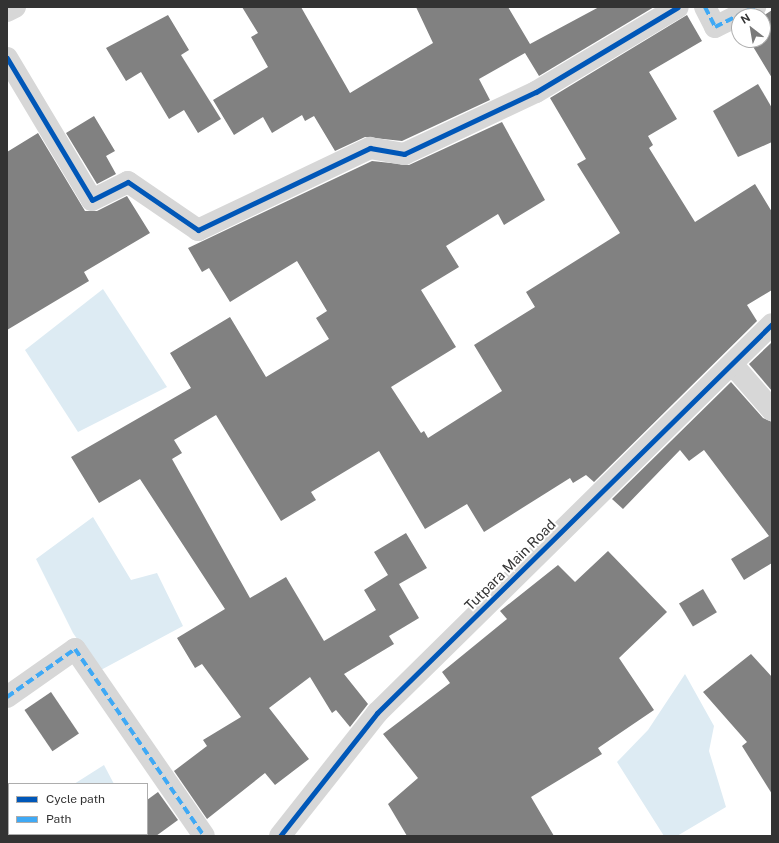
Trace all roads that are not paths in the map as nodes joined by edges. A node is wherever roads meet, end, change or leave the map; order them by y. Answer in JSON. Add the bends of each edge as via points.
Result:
{"nodes":[{"id":1,"x":15,"y":7,"type":"edge"},
{"id":2,"x":678,"y":7,"type":"edge"},
{"id":3,"x":705,"y":7,"type":"edge"},
{"id":4,"x":755,"y":7,"type":"edge"},
{"id":5,"x":7,"y":11,"type":"edge"},
{"id":6,"x":7,"y":58,"type":"edge"},
{"id":7,"x":772,"y":324,"type":"edge"},
{"id":8,"x":732,"y":364,"type":"junction"},
{"id":9,"x":772,"y":410,"type":"edge"},
{"id":10,"x":7,"y":697,"type":"edge"},
{"id":11,"x":204,"y":836,"type":"edge"},
{"id":12,"x":280,"y":836,"type":"edge"}],
"edges":[{"from":1,"to":5,"type":"street"},
{"from":2,"to":6,"type":"street","via":[[536,92],[404,154],[370,148],[198,230],[128,182],[92,200]]},
{"from":3,"to":4,"type":"street","via":[[715,27]]},
{"from":7,"to":8,"type":"street","name":"Tutpara Main Road"},
{"from":8,"to":9,"type":"street"},
{"from":8,"to":12,"type":"street","name":"Tutpara Main Road","via":[[377,714]]},
{"from":10,"to":11,"type":"street","via":[[75,649]]}]}
